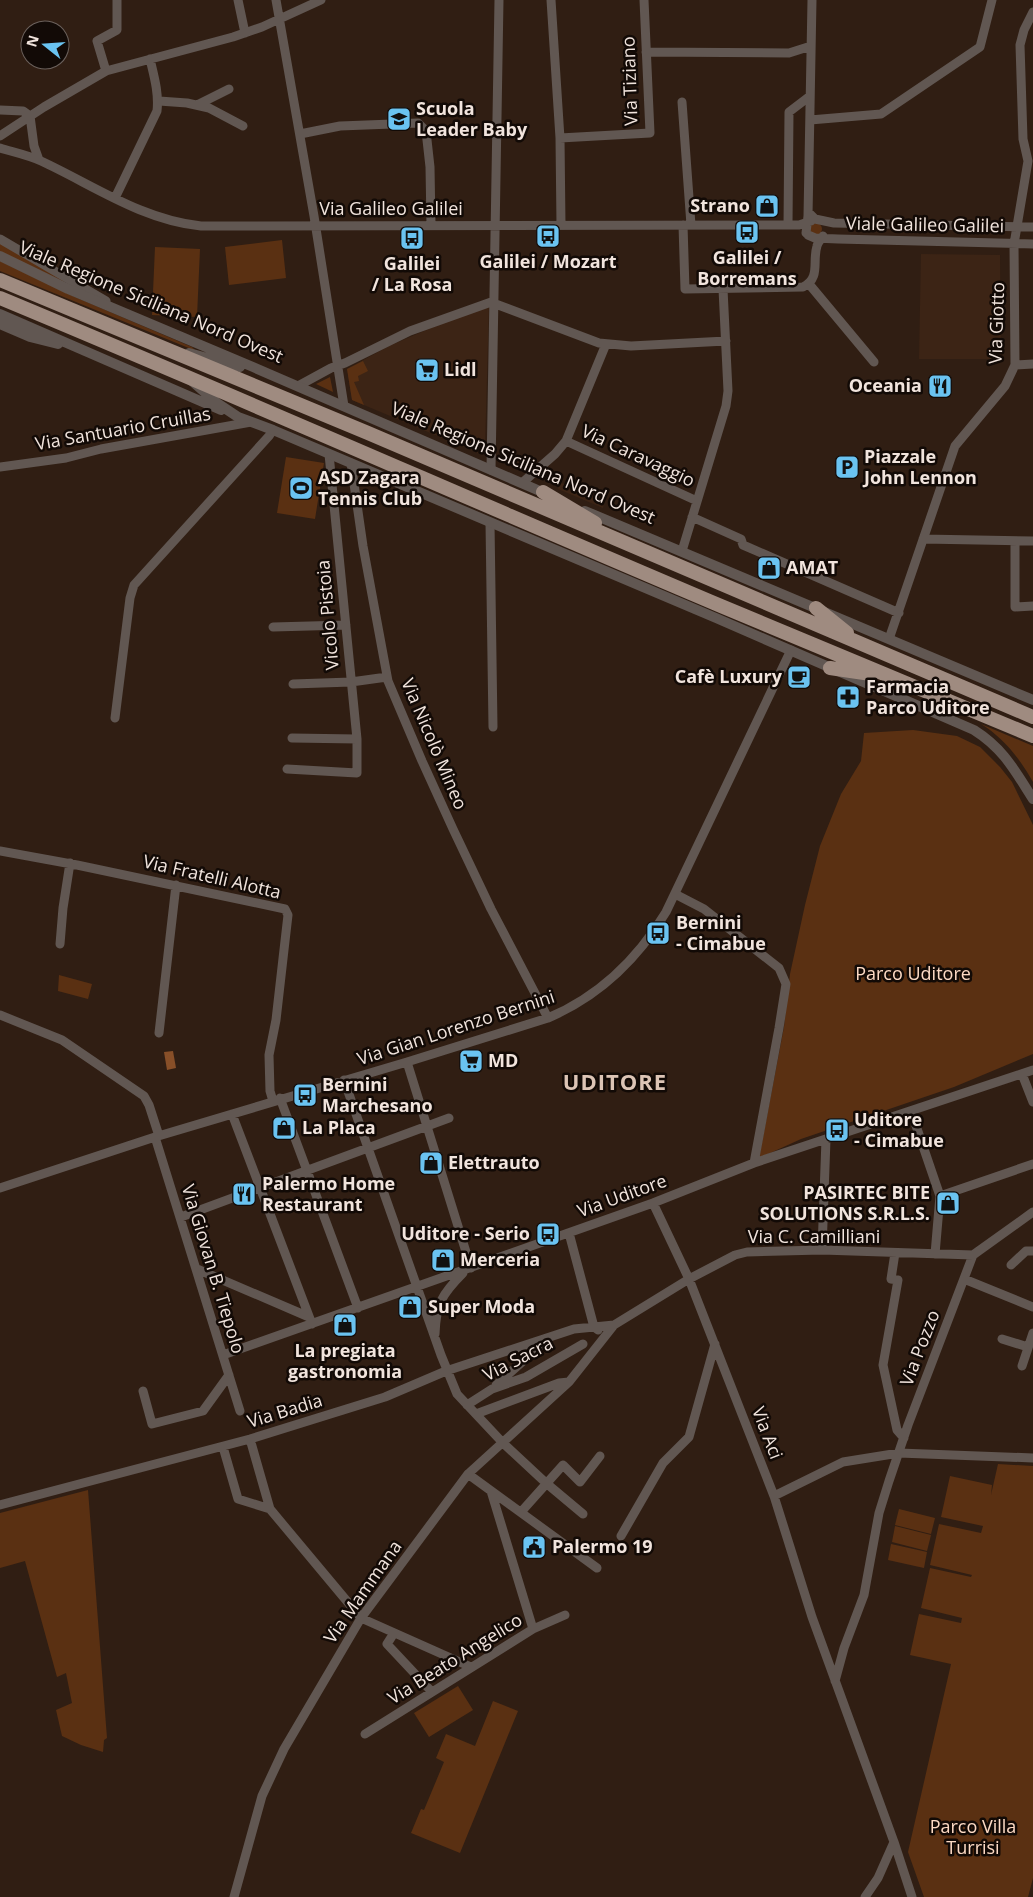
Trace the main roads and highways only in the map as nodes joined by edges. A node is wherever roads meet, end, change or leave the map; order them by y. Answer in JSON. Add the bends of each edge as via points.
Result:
{"nodes":[{"id":1,"x":0,"y":280,"type":"edge"},
{"id":2,"x":0,"y":298,"type":"edge"},
{"id":3,"x":543,"y":492,"type":"road end"},
{"id":4,"x":652,"y":556,"type":"junction"},
{"id":5,"x":816,"y":608,"type":"road end"},
{"id":6,"x":860,"y":643,"type":"junction"},
{"id":7,"x":830,"y":668,"type":"road end"},
{"id":8,"x":894,"y":678,"type":"junction"},
{"id":9,"x":1033,"y":717,"type":"edge"},
{"id":10,"x":1033,"y":736,"type":"edge"}],
"edges":[{"from":1,"to":4,"type":"main road","name":"Viale Regione Siciliana Nord Ovest","via":[[368,433]]},
{"from":2,"to":8,"type":"main road"},
{"from":3,"to":4,"type":"main road"},
{"from":4,"to":6,"type":"main road","name":"Viale Regione Siciliana Nord Ovest"},
{"from":5,"to":6,"type":"main road"},
{"from":6,"to":9,"type":"main road","name":"Viale Regione Siciliana Nord Ovest"},
{"from":7,"to":8,"type":"main road"},
{"from":8,"to":10,"type":"main road"}]}
